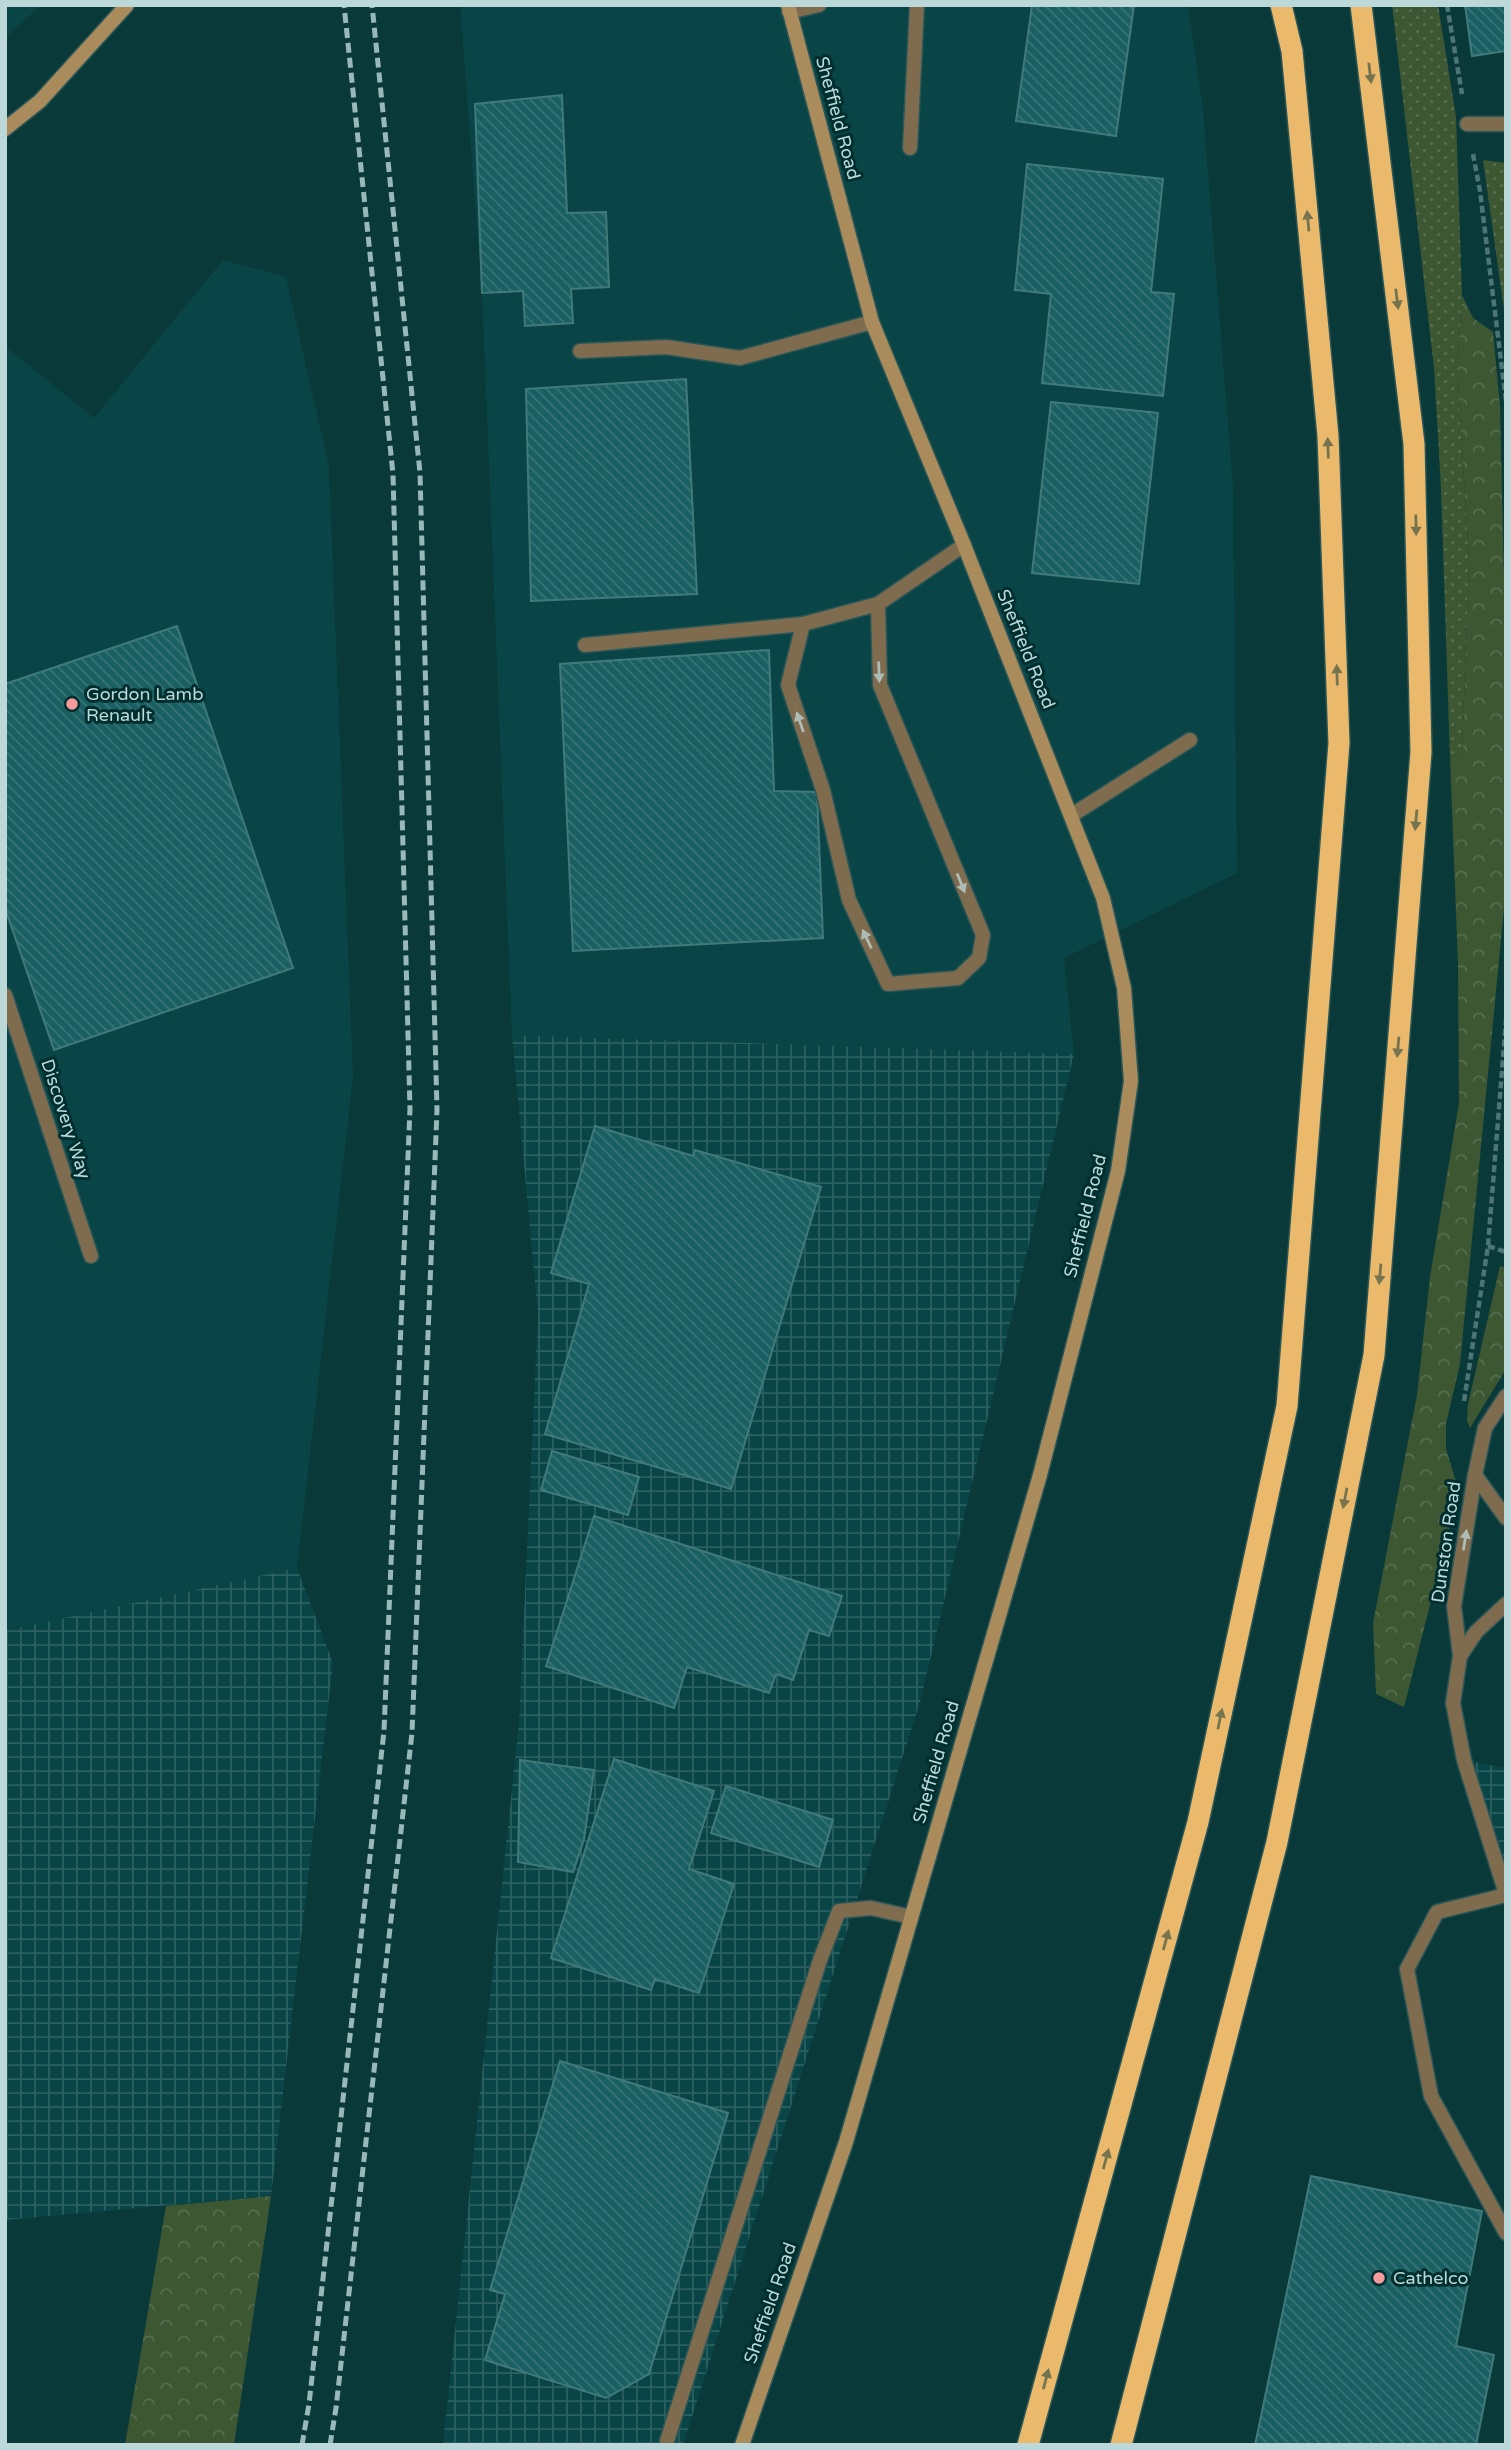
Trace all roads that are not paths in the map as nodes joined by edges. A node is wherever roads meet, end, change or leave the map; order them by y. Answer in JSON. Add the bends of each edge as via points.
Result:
{"nodes":[{"id":1,"x":127,"y":5,"type":"edge"},
{"id":2,"x":820,"y":5,"type":"edge"},
{"id":3,"x":917,"y":5,"type":"edge"},
{"id":4,"x":1281,"y":5,"type":"edge"},
{"id":5,"x":1361,"y":5,"type":"edge"},
{"id":6,"x":789,"y":8,"type":"edge"},
{"id":7,"x":1467,"y":124,"type":"road end"},
{"id":8,"x":1506,"y":124,"type":"edge"},
{"id":9,"x":5,"y":129,"type":"edge"},
{"id":10,"x":910,"y":148,"type":"dead end"},
{"id":11,"x":872,"y":322,"type":"junction"},
{"id":12,"x":580,"y":351,"type":"dead end"},
{"id":13,"x":964,"y":545,"type":"junction"},
{"id":14,"x":878,"y":604,"type":"junction"},
{"id":15,"x":803,"y":624,"type":"junction"},
{"id":16,"x":585,"y":645,"type":"dead end"},
{"id":17,"x":1190,"y":740,"type":"dead end"},
{"id":18,"x":1072,"y":815,"type":"junction"},
{"id":19,"x":5,"y":995,"type":"edge"},
{"id":20,"x":91,"y":1255,"type":"dead end"},
{"id":21,"x":1506,"y":1396,"type":"edge"},
{"id":22,"x":1475,"y":1475,"type":"junction"},
{"id":23,"x":1506,"y":1518,"type":"edge"},
{"id":24,"x":1506,"y":1604,"type":"edge"},
{"id":25,"x":1460,"y":1656,"type":"junction"},
{"id":26,"x":1506,"y":1895,"type":"edge"},
{"id":27,"x":911,"y":1917,"type":"junction"},
{"id":28,"x":1506,"y":2233,"type":"edge"},
{"id":29,"x":667,"y":2441,"type":"dead end"},
{"id":30,"x":741,"y":2445,"type":"edge"},
{"id":31,"x":1028,"y":2445,"type":"edge"},
{"id":32,"x":1121,"y":2445,"type":"edge"}],
"edges":[{"from":1,"to":9,"type":"main road","via":[[40,101]]},
{"from":2,"to":6,"type":"street"},
{"from":3,"to":10,"type":"street"},
{"from":31,"to":4,"type":"highway","one_way":true,"via":[[1198,1822],[1287,1406],[1339,743],[1328,436],[1292,51]]},
{"from":5,"to":32,"type":"highway","one_way":true,"via":[[1414,444],[1421,752],[1374,1355],[1277,1842]]},
{"from":6,"to":11,"type":"main road","name":"Sheffield Road"},
{"from":7,"to":8,"type":"street"},
{"from":11,"to":12,"type":"street","via":[[740,358],[666,347]]},
{"from":11,"to":13,"type":"main road","name":"Sheffield Road"},
{"from":13,"to":14,"type":"street"},
{"from":13,"to":18,"type":"main road","name":"Sheffield Road"},
{"from":14,"to":15,"type":"street"},
{"from":14,"to":15,"type":"street","one_way":true,"via":[[880,685],[983,935],[979,958],[958,978],[888,984],[849,900],[823,790],[788,685]]},
{"from":15,"to":16,"type":"street"},
{"from":17,"to":18,"type":"street"},
{"from":18,"to":27,"type":"main road","name":"Sheffield Road","via":[[1103,898],[1124,988],[1131,1081],[1120,1158],[1040,1475]]},
{"from":19,"to":20,"type":"street","name":"Discovery Way"},
{"from":21,"to":22,"type":"street","name":"Dunston Road","via":[[1485,1428]]},
{"from":22,"to":23,"type":"street"},
{"from":25,"to":22,"type":"street","name":"Dunston Road","one_way":true,"via":[[1454,1606]]},
{"from":24,"to":25,"type":"street","name":"Dunston Road","via":[[1476,1632]]},
{"from":25,"to":26,"type":"street","name":"Dunston Road","via":[[1455,1715],[1464,1760]]},
{"from":26,"to":28,"type":"street","via":[[1437,1912],[1406,1969],[1431,2096]]},
{"from":27,"to":29,"type":"street","via":[[871,1908],[839,1911]]},
{"from":27,"to":30,"type":"main road","name":"Sheffield Road","via":[[846,2142]]}]}
